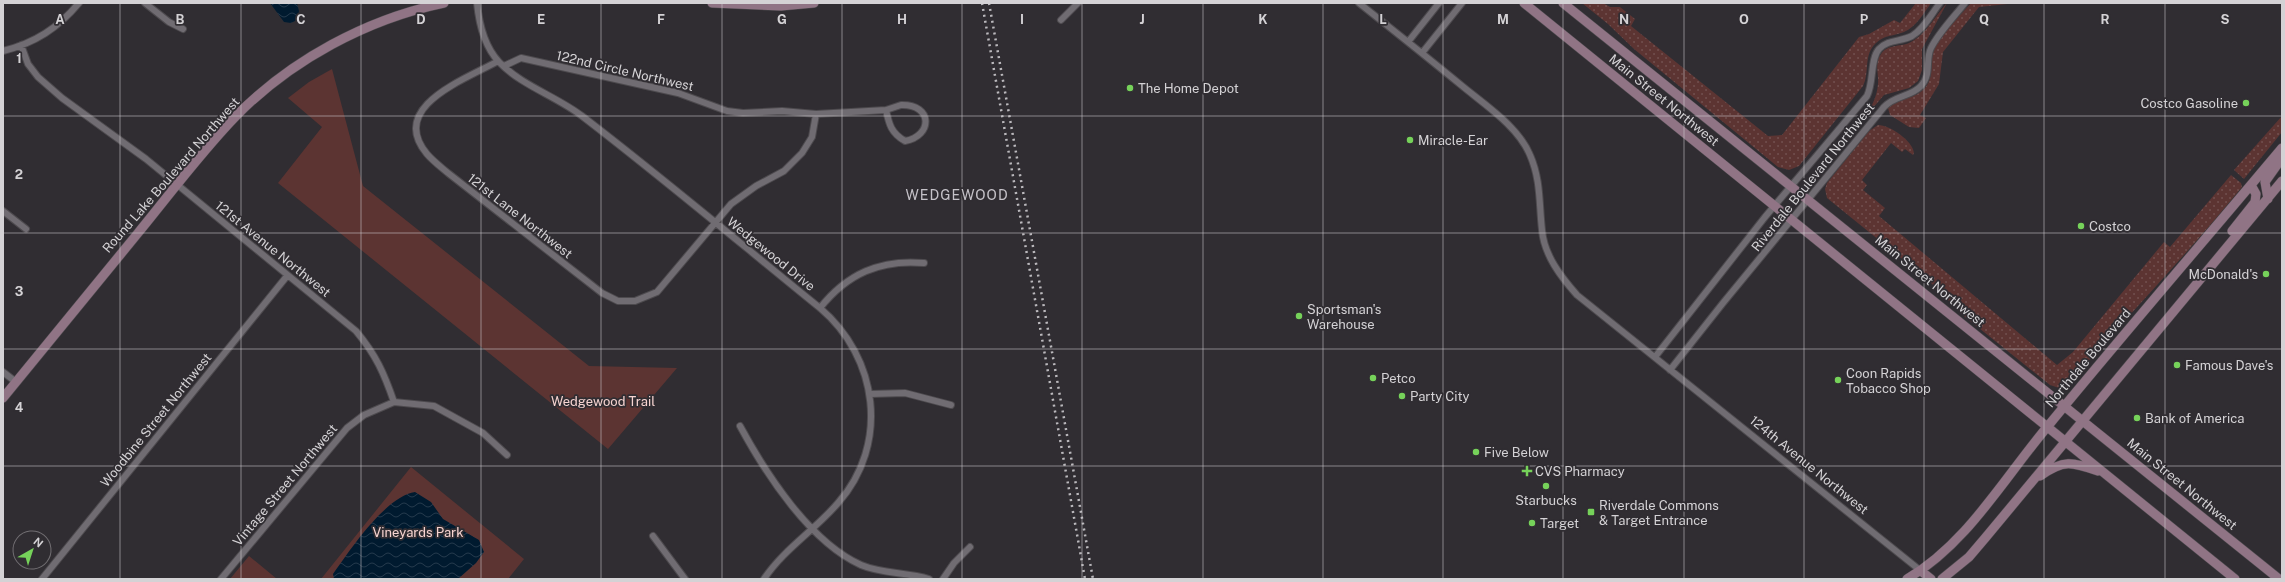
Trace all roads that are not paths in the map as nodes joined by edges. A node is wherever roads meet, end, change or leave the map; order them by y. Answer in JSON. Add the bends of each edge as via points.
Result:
{"nodes":[{"id":1,"x":79,"y":3,"type":"edge"},
{"id":2,"x":145,"y":3,"type":"edge"},
{"id":3,"x":444,"y":3,"type":"edge"},
{"id":4,"x":477,"y":3,"type":"edge"},
{"id":5,"x":712,"y":3,"type":"edge"},
{"id":6,"x":814,"y":3,"type":"edge"},
{"id":7,"x":1078,"y":3,"type":"edge"},
{"id":8,"x":1359,"y":3,"type":"edge"},
{"id":9,"x":1439,"y":3,"type":"edge"},
{"id":10,"x":1462,"y":3,"type":"edge"},
{"id":11,"x":1524,"y":3,"type":"edge"},
{"id":12,"x":1563,"y":3,"type":"edge"},
{"id":13,"x":1940,"y":3,"type":"edge"},
{"id":14,"x":1965,"y":3,"type":"edge"},
{"id":15,"x":1061,"y":20,"type":"dead end"},
{"id":16,"x":184,"y":29,"type":"dead end"},
{"id":17,"x":1408,"y":42,"type":"junction"},
{"id":18,"x":21,"y":45,"type":"junction"},
{"id":19,"x":3,"y":51,"type":"edge"},
{"id":20,"x":1422,"y":53,"type":"junction"},
{"id":21,"x":498,"y":61,"type":"junction"},
{"id":22,"x":504,"y":66,"type":"junction"},
{"id":23,"x":886,"y":110,"type":"junction"},
{"id":24,"x":816,"y":114,"type":"junction"},
{"id":25,"x":2282,"y":148,"type":"edge"},
{"id":26,"x":2282,"y":181,"type":"edge"},
{"id":27,"x":177,"y":185,"type":"junction"},
{"id":28,"x":2251,"y":185,"type":"junction"},
{"id":29,"x":1791,"y":187,"type":"junction"},
{"id":30,"x":2268,"y":199,"type":"junction"},
{"id":31,"x":1808,"y":200,"type":"junction"},
{"id":32,"x":1775,"y":206,"type":"junction"},
{"id":33,"x":3,"y":211,"type":"edge"},
{"id":34,"x":1793,"y":220,"type":"junction"},
{"id":35,"x":714,"y":223,"type":"junction"},
{"id":36,"x":26,"y":229,"type":"dead end"},
{"id":37,"x":2229,"y":244,"type":"junction"},
{"id":38,"x":924,"y":263,"type":"dead end"},
{"id":39,"x":287,"y":276,"type":"junction"},
{"id":40,"x":820,"y":308,"type":"junction"},
{"id":41,"x":1655,"y":357,"type":"junction"},
{"id":42,"x":1670,"y":370,"type":"junction"},
{"id":43,"x":3,"y":372,"type":"edge"},
{"id":44,"x":16,"y":382,"type":"junction"},
{"id":45,"x":870,"y":394,"type":"junction"},
{"id":46,"x":3,"y":398,"type":"edge"},
{"id":47,"x":394,"y":402,"type":"junction"},
{"id":48,"x":951,"y":405,"type":"dead end"},
{"id":49,"x":2065,"y":405,"type":"junction"},
{"id":50,"x":2082,"y":419,"type":"junction"},
{"id":51,"x":740,"y":426,"type":"dead end"},
{"id":52,"x":2047,"y":426,"type":"junction"},
{"id":53,"x":2065,"y":441,"type":"junction"},
{"id":54,"x":507,"y":455,"type":"dead end"},
{"id":55,"x":2105,"y":474,"type":"junction"},
{"id":56,"x":2030,"y":484,"type":"junction"},
{"id":57,"x":813,"y":528,"type":"junction"},
{"id":58,"x":653,"y":536,"type":"dead end"},
{"id":59,"x":970,"y":547,"type":"dead end"},
{"id":60,"x":1921,"y":571,"type":"junction"},
{"id":61,"x":42,"y":579,"type":"edge"},
{"id":62,"x":221,"y":579,"type":"edge"},
{"id":63,"x":685,"y":579,"type":"edge"},
{"id":64,"x":764,"y":579,"type":"edge"},
{"id":65,"x":929,"y":579,"type":"edge"},
{"id":66,"x":943,"y":579,"type":"edge"},
{"id":67,"x":1907,"y":579,"type":"edge"},
{"id":68,"x":1931,"y":579,"type":"edge"},
{"id":69,"x":1942,"y":579,"type":"edge"},
{"id":70,"x":2235,"y":579,"type":"edge"},
{"id":71,"x":2279,"y":579,"type":"edge"}],
"edges":[{"from":1,"to":18,"type":"street","via":[[64,21],[42,36]]},
{"from":2,"to":16,"type":"street","via":[[169,22]]},
{"from":3,"to":27,"type":"main road","name":"Round Lake Boulevard Northwest","via":[[386,20],[350,35],[280,78],[236,116]]},
{"from":4,"to":21,"type":"street","name":"Wedgewood Drive","via":[[483,35]]},
{"from":5,"to":6,"type":"main road","via":[[745,6]]},
{"from":7,"to":15,"type":"street"},
{"from":8,"to":17,"type":"street"},
{"from":9,"to":17,"type":"street"},
{"from":10,"to":20,"type":"street"},
{"from":11,"to":32,"type":"main road","name":"Main Street Northwest"},
{"from":12,"to":29,"type":"main road","name":"Main Street Northwest"},
{"from":13,"to":29,"type":"street","name":"Riverdale Boulevard Northwest","via":[[1913,35],[1886,43],[1878,50],[1874,60],[1872,81],[1866,96]]},
{"from":14,"to":31,"type":"street","name":"Riverdale Boulevard Northwest","via":[[1931,48],[1927,77],[1921,86],[1913,93],[1889,102]]},
{"from":17,"to":20,"type":"street"},
{"from":18,"to":19,"type":"street"},
{"from":18,"to":27,"type":"street","name":"121st Avenue Northwest","via":[[28,64],[44,82],[77,111],[130,147]]},
{"from":20,"to":41,"type":"street","via":[[1493,111],[1519,136],[1530,154],[1537,175],[1541,195],[1542,231],[1550,257],[1561,277],[1577,295]]},
{"from":21,"to":22,"type":"street","name":"Wedgewood Drive"},
{"from":21,"to":35,"type":"street","name":"121st Lane Northwest","via":[[436,94],[424,106],[418,117],[419,142],[427,154],[448,173],[602,293],[610,298],[628,301],[643,299],[657,292]]},
{"from":22,"to":24,"type":"street","name":"122nd Circle Northwest","via":[[521,58],[678,93],[727,111]]},
{"from":22,"to":35,"type":"street","name":"Wedgewood Drive","via":[[527,84],[581,115]]},
{"from":23,"to":23,"type":"street","name":"122nd Circle Northwest","via":[[901,105],[920,108],[926,122],[923,130],[915,139],[905,141],[896,136],[889,127]]},
{"from":23,"to":24,"type":"street","name":"122nd Circle Northwest"},
{"from":24,"to":35,"type":"street","via":[[812,137],[802,153],[784,171],[737,199]]},
{"from":25,"to":28,"type":"main road","name":"Northdale Boulevard"},
{"from":25,"to":30,"type":"main road","via":[[2282,158],[2265,182]]},
{"from":26,"to":30,"type":"main road"},
{"from":27,"to":39,"type":"street","name":"121st Avenue Northwest"},
{"from":27,"to":44,"type":"main road","name":"Round Lake Boulevard Northwest"},
{"from":28,"to":37,"type":"main road","via":[[2256,194],[2255,202],[2229,236]]},
{"from":28,"to":49,"type":"main road","name":"Northdale Boulevard"},
{"from":29,"to":31,"type":"main road","name":"Main Street Northwest"},
{"from":29,"to":32,"type":"street","name":"Riverdale Boulevard Northwest"},
{"from":30,"to":37,"type":"main road"},
{"from":31,"to":34,"type":"street","name":"Riverdale Boulevard Northwest"},
{"from":31,"to":49,"type":"main road","name":"Main Street Northwest"},
{"from":32,"to":34,"type":"main road","name":"Main Street Northwest"},
{"from":32,"to":41,"type":"street","name":"Riverdale Boulevard Northwest"},
{"from":33,"to":36,"type":"street"},
{"from":34,"to":42,"type":"street","name":"Riverdale Boulevard Northwest","via":[[1723,302]]},
{"from":34,"to":52,"type":"main road","name":"Main Street Northwest"},
{"from":35,"to":40,"type":"street","name":"Wedgewood Drive"},
{"from":37,"to":50,"type":"main road"},
{"from":38,"to":40,"type":"street","via":[[894,262],[870,269],[845,283],[831,294]]},
{"from":39,"to":47,"type":"street","name":"121st Avenue Northwest","via":[[356,331],[382,368]]},
{"from":39,"to":61,"type":"street","name":"Woodbine Street Northwest"},
{"from":40,"to":45,"type":"street","name":"Wedgewood Drive","via":[[838,326],[852,346],[863,368]]},
{"from":41,"to":42,"type":"street","name":"124th Avenue Northwest"},
{"from":42,"to":60,"type":"street","name":"124th Avenue Northwest"},
{"from":43,"to":44,"type":"street"},
{"from":44,"to":46,"type":"main road","name":"Round Lake Boulevard Northwest"},
{"from":45,"to":48,"type":"street","via":[[905,393]]},
{"from":45,"to":57,"type":"street","name":"Wedgewood Drive","via":[[871,423],[863,460],[847,493]]},
{"from":47,"to":54,"type":"street","via":[[434,406],[483,433]]},
{"from":47,"to":62,"type":"street","name":"Vintage Street Northwest","via":[[364,415],[346,428]]},
{"from":49,"to":50,"type":"main road","name":"Main Street Northwest"},
{"from":49,"to":52,"type":"main road","name":"Northdale Boulevard"},
{"from":50,"to":53,"type":"main road"},
{"from":50,"to":71,"type":"main road","name":"Main Street Northwest"},
{"from":51,"to":57,"type":"street","via":[[777,486]]},
{"from":52,"to":53,"type":"main road","name":"Main Street Northwest"},
{"from":52,"to":60,"type":"main road","name":"Northdale Boulevard","via":[[1963,532]]},
{"from":53,"to":55,"type":"main road","name":"Main Street Northwest"},
{"from":53,"to":56,"type":"main road"},
{"from":55,"to":56,"type":"main road","via":[[2077,464],[2056,465]]},
{"from":55,"to":70,"type":"main road","name":"Main Street Northwest"},
{"from":56,"to":69,"type":"main road","via":[[1969,557]]},
{"from":57,"to":64,"type":"street","name":"Wedgewood Drive","via":[[778,561]]},
{"from":57,"to":65,"type":"street","via":[[838,551],[862,565]]},
{"from":58,"to":63,"type":"street"},
{"from":59,"to":66,"type":"street"},
{"from":60,"to":67,"type":"main road","name":"Northdale Boulevard"},
{"from":60,"to":68,"type":"main road","name":"124th Avenue Northwest"}]}
